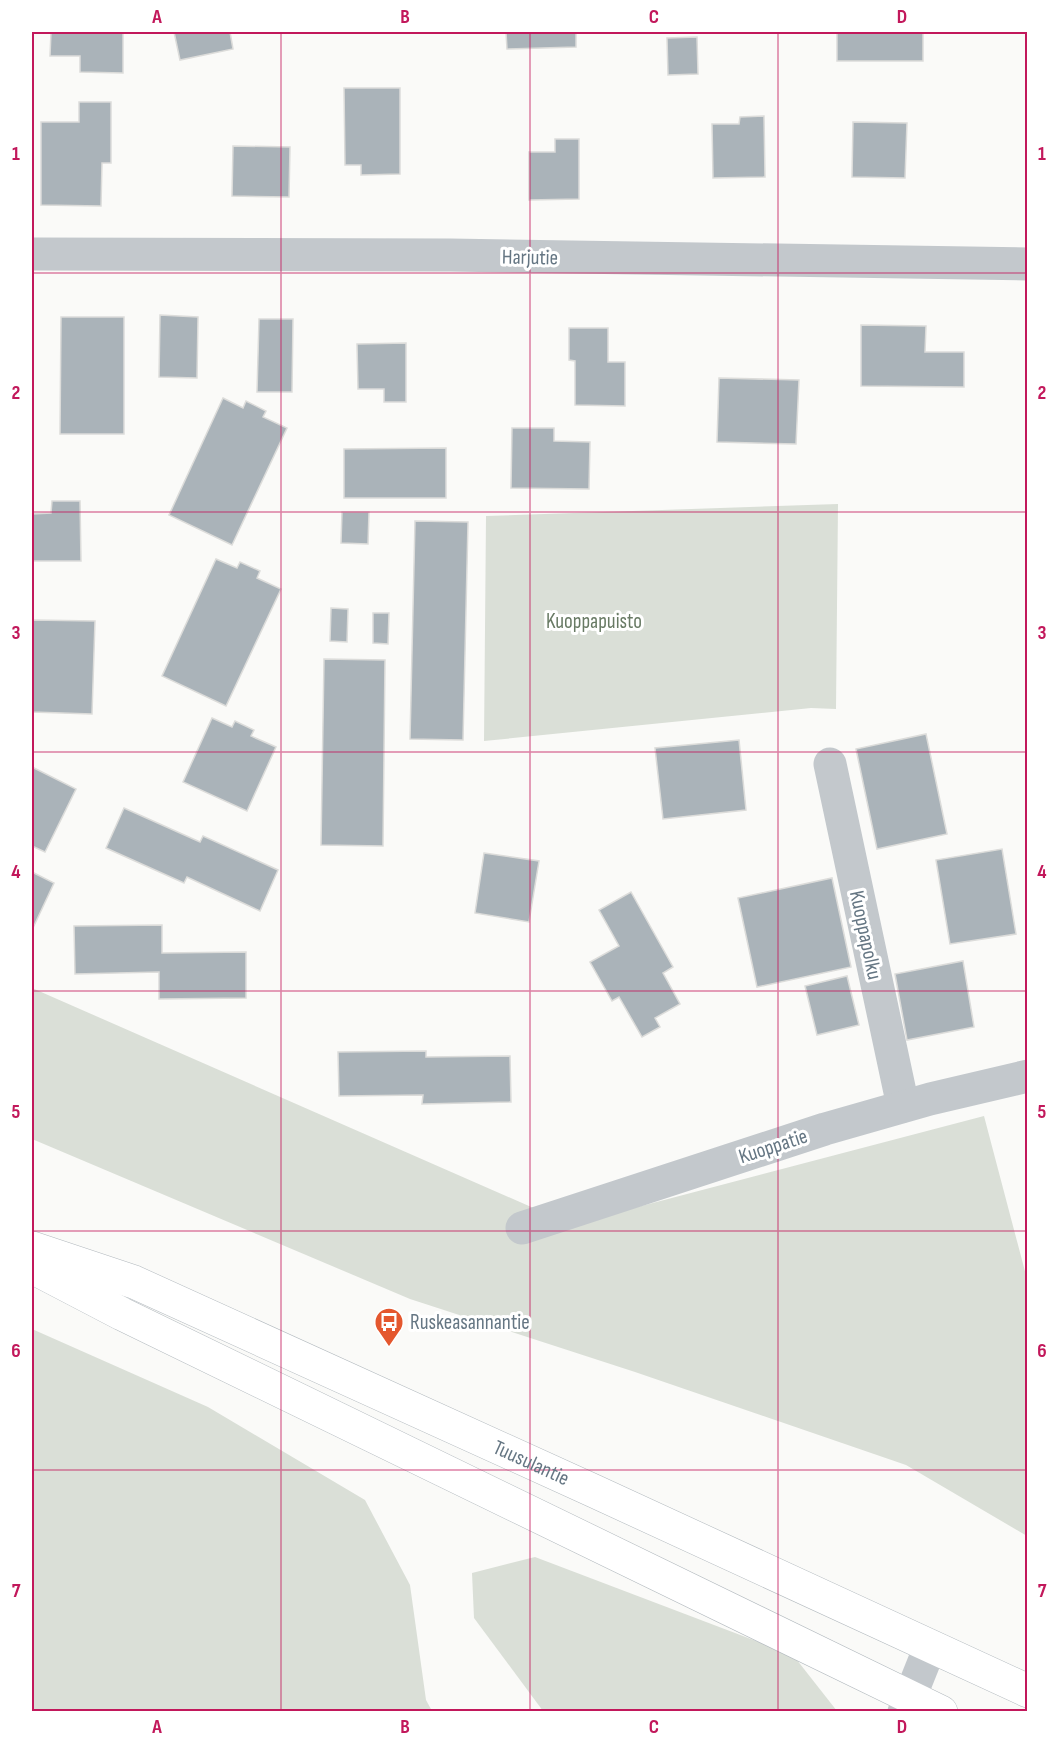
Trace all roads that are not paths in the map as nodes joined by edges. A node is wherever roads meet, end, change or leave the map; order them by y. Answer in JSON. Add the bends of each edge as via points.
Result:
{"nodes":[{"id":1,"x":32,"y":254,"type":"edge"},
{"id":2,"x":1028,"y":264,"type":"edge"},
{"id":3,"x":830,"y":764,"type":"dead end"},
{"id":4,"x":1028,"y":1076,"type":"edge"},
{"id":5,"x":903,"y":1106,"type":"junction"},
{"id":6,"x":522,"y":1228,"type":"dead end"},
{"id":7,"x":32,"y":1248,"type":"edge"},
{"id":8,"x":32,"y":1267,"type":"edge"},
{"id":9,"x":930,"y":1647,"type":"junction"},
{"id":10,"x":1028,"y":1691,"type":"edge"},
{"id":11,"x":907,"y":1705,"type":"edge"},
{"id":12,"x":941,"y":1712,"type":"edge"}],
"edges":[{"from":1,"to":2,"type":"street","name":"Harjutie","via":[[438,255]]},
{"from":3,"to":5,"type":"street","name":"Kuoppapolku"},
{"from":4,"to":5,"type":"street","name":"Kuoppatie"},
{"from":5,"to":6,"type":"street","name":"Kuoppatie"},
{"from":7,"to":9,"type":"main road","name":"Tuusulantie","via":[[134,1282]]},
{"from":8,"to":11,"type":"main road"},
{"from":9,"to":10,"type":"main road","name":"Tuusulantie"},
{"from":9,"to":11,"type":"street"},
{"from":11,"to":12,"type":"main road"}]}
